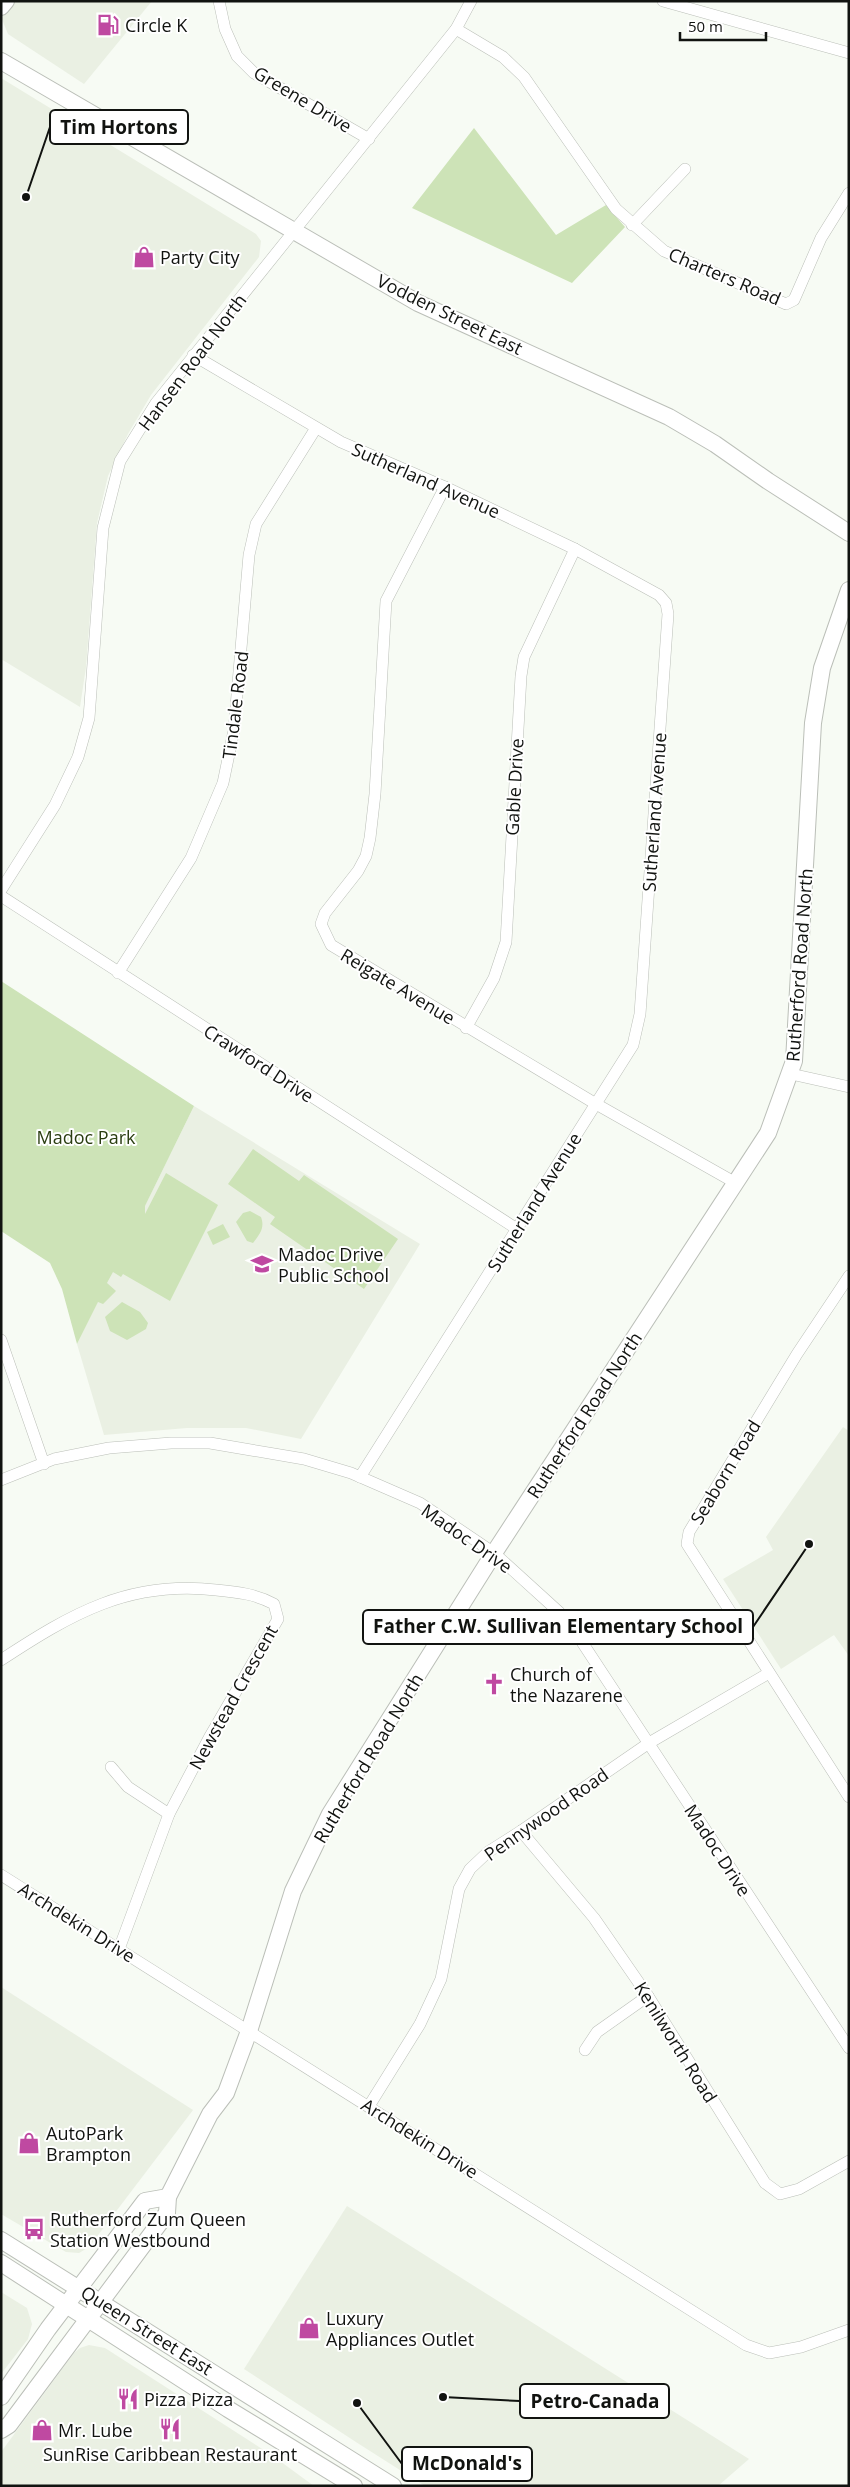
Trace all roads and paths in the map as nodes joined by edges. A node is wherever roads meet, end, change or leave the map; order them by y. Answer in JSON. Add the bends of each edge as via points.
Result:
{"nodes":[{"id":1,"x":6,"y":1,"type":"edge"},
{"id":2,"x":219,"y":1,"type":"edge"},
{"id":3,"x":471,"y":1,"type":"edge"},
{"id":4,"x":663,"y":1,"type":"edge"},
{"id":5,"x":1,"y":7,"type":"edge"},
{"id":6,"x":456,"y":28,"type":"junction"},
{"id":7,"x":849,"y":53,"type":"edge"},
{"id":8,"x":1,"y":60,"type":"edge"},
{"id":9,"x":369,"y":139,"type":"junction"},
{"id":10,"x":685,"y":169,"type":"dead end"},
{"id":11,"x":849,"y":193,"type":"edge"},
{"id":12,"x":632,"y":225,"type":"junction"},
{"id":13,"x":294,"y":232,"type":"junction"},
{"id":14,"x":192,"y":355,"type":"junction"},
{"id":15,"x":316,"y":428,"type":"junction"},
{"id":16,"x":445,"y":486,"type":"junction"},
{"id":17,"x":849,"y":532,"type":"edge"},
{"id":18,"x":575,"y":548,"type":"junction"},
{"id":19,"x":849,"y":590,"type":"edge"},
{"id":20,"x":1,"y":890,"type":"edge"},
{"id":21,"x":1,"y":896,"type":"edge"},
{"id":22,"x":118,"y":973,"type":"junction"},
{"id":23,"x":466,"y":1028,"type":"junction"},
{"id":24,"x":791,"y":1074,"type":"junction"},
{"id":25,"x":849,"y":1087,"type":"edge"},
{"id":26,"x":596,"y":1104,"type":"junction"},
{"id":27,"x":734,"y":1182,"type":"junction"},
{"id":28,"x":517,"y":1229,"type":"junction"},
{"id":29,"x":849,"y":1276,"type":"edge"},
{"id":30,"x":1,"y":1340,"type":"edge"},
{"id":31,"x":44,"y":1464,"type":"junction"},
{"id":32,"x":360,"y":1477,"type":"junction"},
{"id":33,"x":1,"y":1480,"type":"edge"},
{"id":34,"x":494,"y":1553,"type":"junction"},
{"id":35,"x":1,"y":1660,"type":"edge"},
{"id":36,"x":769,"y":1673,"type":"junction"},
{"id":37,"x":649,"y":1743,"type":"junction"},
{"id":38,"x":111,"y":1767,"type":"dead end"},
{"id":39,"x":849,"y":1797,"type":"edge"},
{"id":40,"x":169,"y":1814,"type":"junction"},
{"id":41,"x":521,"y":1831,"type":"junction"},
{"id":42,"x":1,"y":1875,"type":"edge"},
{"id":43,"x":120,"y":1949,"type":"junction"},
{"id":44,"x":648,"y":1996,"type":"junction"},
{"id":45,"x":249,"y":2031,"type":"junction"},
{"id":46,"x":849,"y":2048,"type":"edge"},
{"id":47,"x":585,"y":2050,"type":"dead end"},
{"id":48,"x":369,"y":2106,"type":"junction"},
{"id":49,"x":849,"y":2161,"type":"edge"},
{"id":50,"x":168,"y":2197,"type":"junction"},
{"id":51,"x":1,"y":2240,"type":"edge"},
{"id":52,"x":1,"y":2264,"type":"edge"},
{"id":53,"x":80,"y":2288,"type":"junction"},
{"id":54,"x":102,"y":2302,"type":"junction"},
{"id":55,"x":67,"y":2305,"type":"junction"},
{"id":56,"x":89,"y":2318,"type":"junction"},
{"id":57,"x":849,"y":2330,"type":"edge"},
{"id":58,"x":1,"y":2397,"type":"edge"},
{"id":59,"x":1,"y":2430,"type":"edge"},
{"id":60,"x":354,"y":2486,"type":"edge"},
{"id":61,"x":393,"y":2486,"type":"edge"}],
"edges":[{"from":1,"to":5,"type":"street"},
{"from":2,"to":9,"type":"street","name":"Greene Drive","via":[[225,29],[237,56],[254,73]]},
{"from":3,"to":6,"type":"street","name":"Hansen Road North"},
{"from":4,"to":7,"type":"street"},
{"from":6,"to":9,"type":"street","name":"Hansen Road North"},
{"from":6,"to":12,"type":"street","name":"Charters Road","via":[[502,57],[524,77],[616,209]]},
{"from":8,"to":13,"type":"street","name":"Vodden Street East"},
{"from":9,"to":13,"type":"street","name":"Hansen Road North"},
{"from":10,"to":12,"type":"street"},
{"from":11,"to":12,"type":"street","name":"Charters Road","via":[[821,238],[794,300],[786,304],[664,251]]},
{"from":13,"to":14,"type":"street","name":"Hansen Road North"},
{"from":13,"to":17,"type":"street","name":"Vodden Street East","via":[[418,303],[669,417]]},
{"from":14,"to":15,"type":"street","name":"Sutherland Avenue"},
{"from":14,"to":20,"type":"street","name":"Hansen Road North","via":[[156,403],[120,461],[100,557],[89,718],[78,757],[55,805]]},
{"from":15,"to":16,"type":"street","name":"Sutherland Avenue","via":[[341,442]]},
{"from":15,"to":22,"type":"street","name":"Tindale Road","via":[[256,524],[249,555],[234,730],[223,783],[191,858]]},
{"from":16,"to":18,"type":"street","name":"Sutherland Avenue"},
{"from":16,"to":23,"type":"street","name":"Reigate Avenue","via":[[386,601],[375,794],[366,856],[358,871],[331,903],[322,924],[331,945]]},
{"from":18,"to":23,"type":"street","name":"Gable Drive","via":[[524,657],[506,942],[494,978]]},
{"from":18,"to":26,"type":"street","name":"Sutherland Avenue","via":[[660,595],[668,614],[640,1014],[633,1044]]},
{"from":19,"to":24,"type":"street","name":"Rutherford Road North","via":[[822,668],[813,723]]},
{"from":21,"to":22,"type":"street","name":"Crawford Drive"},
{"from":22,"to":28,"type":"street","name":"Crawford Drive"},
{"from":23,"to":26,"type":"street","name":"Reigate Avenue"},
{"from":24,"to":25,"type":"street"},
{"from":24,"to":27,"type":"street","name":"Rutherford Road North","via":[[768,1133]]},
{"from":26,"to":27,"type":"street","name":"Reigate Avenue"},
{"from":26,"to":28,"type":"street","name":"Sutherland Avenue"},
{"from":27,"to":34,"type":"street","name":"Rutherford Road North"},
{"from":28,"to":32,"type":"street","name":"Sutherland Avenue"},
{"from":29,"to":36,"type":"street","name":"Seaborn Road","via":[[797,1354],[689,1532],[687,1544],[692,1555]]},
{"from":30,"to":31,"type":"street"},
{"from":31,"to":32,"type":"street","name":"Madoc Drive","via":[[109,1448],[210,1442],[304,1458]]},
{"from":31,"to":33,"type":"street","name":"Madoc Drive"},
{"from":32,"to":34,"type":"street","name":"Madoc Drive","via":[[420,1503]]},
{"from":34,"to":37,"type":"street","name":"Madoc Drive","via":[[559,1612]]},
{"from":34,"to":45,"type":"street","name":"Rutherford Road North","via":[[330,1814],[293,1891]]},
{"from":35,"to":40,"type":"street","name":"Newstead Crescent","via":[[78,1613],[127,1594],[187,1587],[260,1596],[274,1604],[278,1619],[208,1738]]},
{"from":36,"to":37,"type":"street","name":"Pennywood Road"},
{"from":36,"to":39,"type":"street","name":"Seaborn Road"},
{"from":37,"to":41,"type":"street","name":"Pennywood Road"},
{"from":37,"to":46,"type":"street","name":"Madoc Drive"},
{"from":38,"to":40,"type":"street","via":[[128,1787]]},
{"from":40,"to":43,"type":"street","name":"Newstead Crescent"},
{"from":41,"to":44,"type":"street","name":"Kenilworth Road","via":[[594,1918]]},
{"from":41,"to":48,"type":"street","name":"Pennywood Road","via":[[488,1852],[470,1870],[459,1888],[441,1979],[420,2024]]},
{"from":42,"to":43,"type":"street","name":"Archdekin Drive"},
{"from":43,"to":45,"type":"street","name":"Archdekin Drive"},
{"from":44,"to":47,"type":"street","via":[[597,2032]]},
{"from":44,"to":49,"type":"street","name":"Kenilworth Road","via":[[765,2183],[780,2194],[799,2190]]},
{"from":45,"to":48,"type":"street","name":"Archdekin Drive"},
{"from":45,"to":50,"type":"street","name":"Rutherford Road North","via":[[226,2093],[210,2114]]},
{"from":48,"to":57,"type":"street","name":"Archdekin Drive","via":[[746,2345],[769,2352],[801,2347]]},
{"from":50,"to":53,"type":"street","via":[[145,2200]]},
{"from":50,"to":54,"type":"street","name":"Rutherford Road North","via":[[167,2213]]},
{"from":51,"to":53,"type":"street","name":"Queen Street East"},
{"from":52,"to":55,"type":"street","name":"Queen Street East"},
{"from":53,"to":54,"type":"street","name":"Queen Street East"},
{"from":53,"to":55,"type":"street"},
{"from":54,"to":56,"type":"street","name":"Rutherford Road North"},
{"from":54,"to":61,"type":"street","name":"Queen Street East"},
{"from":55,"to":56,"type":"street","name":"Queen Street East"},
{"from":55,"to":58,"type":"street"},
{"from":56,"to":59,"type":"street","name":"Rutherford Road North","via":[[9,2425]]},
{"from":56,"to":60,"type":"street","name":"Queen Street East"}]}
